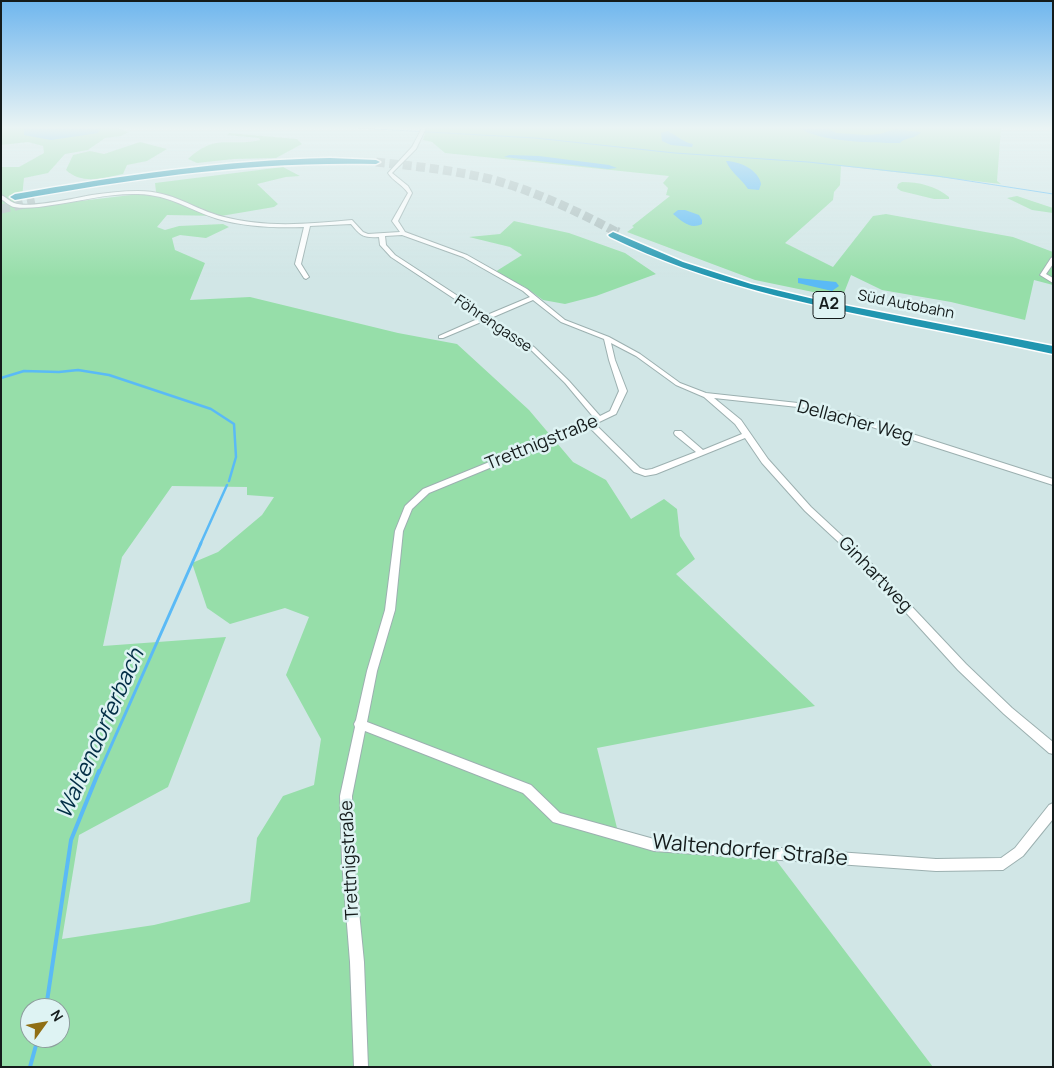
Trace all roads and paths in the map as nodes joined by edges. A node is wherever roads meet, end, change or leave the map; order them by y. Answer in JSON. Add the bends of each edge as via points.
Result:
{"nodes":[{"id":1,"x":124,"y":178,"type":"edge"},
{"id":2,"x":151,"y":178,"type":"edge"},
{"id":3,"x":393,"y":178,"type":"edge"},
{"id":4,"x":1,"y":196,"type":"edge"},
{"id":5,"x":15,"y":197,"type":"dead end"},
{"id":6,"x":35,"y":202,"type":"tunnel mouth"},
{"id":7,"x":307,"y":226,"type":"junction"},
{"id":8,"x":403,"y":233,"type":"junction"},
{"id":9,"x":616,"y":234,"type":"joint"},
{"id":10,"x":382,"y":236,"type":"junction"},
{"id":11,"x":1053,"y":260,"type":"edge"},
{"id":12,"x":306,"y":277,"type":"dead end"},
{"id":13,"x":1053,"y":281,"type":"edge"},
{"id":14,"x":535,"y":296,"type":"junction"},
{"id":15,"x":488,"y":317,"type":"junction"},
{"id":16,"x":441,"y":337,"type":"dead end"},
{"id":17,"x":607,"y":338,"type":"junction"},
{"id":18,"x":1053,"y":346,"type":"edge"},
{"id":19,"x":1053,"y":350,"type":"edge"},
{"id":20,"x":705,"y":395,"type":"junction"},
{"id":21,"x":595,"y":422,"type":"junction"},
{"id":22,"x":678,"y":433,"type":"dead end"},
{"id":23,"x":747,"y":435,"type":"junction"},
{"id":24,"x":702,"y":453,"type":"junction"},
{"id":25,"x":1053,"y":482,"type":"edge"},
{"id":26,"x":359,"y":724,"type":"junction"},
{"id":27,"x":1053,"y":749,"type":"edge"},
{"id":28,"x":1053,"y":809,"type":"edge"},
{"id":29,"x":362,"y":1067,"type":"edge"}],
"edges":[{"from":1,"to":5,"type":"highway"},
{"from":2,"to":6,"type":"highway"},
{"from":3,"to":8,"type":"street","via":[[410,193],[395,220]]},
{"from":4,"to":7,"type":"street","via":[[8,203],[24,206],[117,193],[156,193],[220,218]]},
{"from":7,"to":10,"type":"street","via":[[352,222],[367,236]]},
{"from":7,"to":12,"type":"street","via":[[298,264]]},
{"from":8,"to":10,"type":"street"},
{"from":8,"to":14,"type":"street","via":[[466,256]]},
{"from":9,"to":18,"type":"highway","name":"Süd Autobahn","number":"A2","via":[[739,280]]},
{"from":9,"to":19,"type":"highway","name":"Süd Autobahn","number":"A2","via":[[676,264],[739,285]]},
{"from":10,"to":15,"type":"street","name":"Föhrengasse","via":[[383,245],[393,256]]},
{"from":11,"to":13,"type":"street","via":[[1043,275]]},
{"from":14,"to":15,"type":"street"},
{"from":14,"to":17,"type":"street","via":[[563,321]]},
{"from":15,"to":16,"type":"street"},
{"from":15,"to":21,"type":"street","name":"Föhrengasse","via":[[532,348],[567,382]]},
{"from":17,"to":20,"type":"street","name":"Dellacher Weg","via":[[638,355],[678,384]]},
{"from":17,"to":21,"type":"street","name":"Trettnigstraße","via":[[624,391],[615,409]]},
{"from":20,"to":23,"type":"street","name":"Ginhartweg","via":[[738,422]]},
{"from":20,"to":25,"type":"street","name":"Dellacher Weg","via":[[807,406]]},
{"from":21,"to":24,"type":"street","name":"Föhrengasse","via":[[637,470],[645,473]]},
{"from":21,"to":26,"type":"street","name":"Trettnigstraße","via":[[426,491],[408,508],[398,531],[390,610]]},
{"from":22,"to":24,"type":"street"},
{"from":23,"to":24,"type":"street"},
{"from":23,"to":27,"type":"street","name":"Ginhartweg","via":[[765,461],[808,509],[863,560],[962,667]]},
{"from":26,"to":28,"type":"street","name":"Waltendorfer Straße","via":[[527,789],[556,818],[654,845],[936,865],[1002,864],[1019,852]]},
{"from":26,"to":29,"type":"street","name":"Trettnigstraße","via":[[346,796]]}]}
